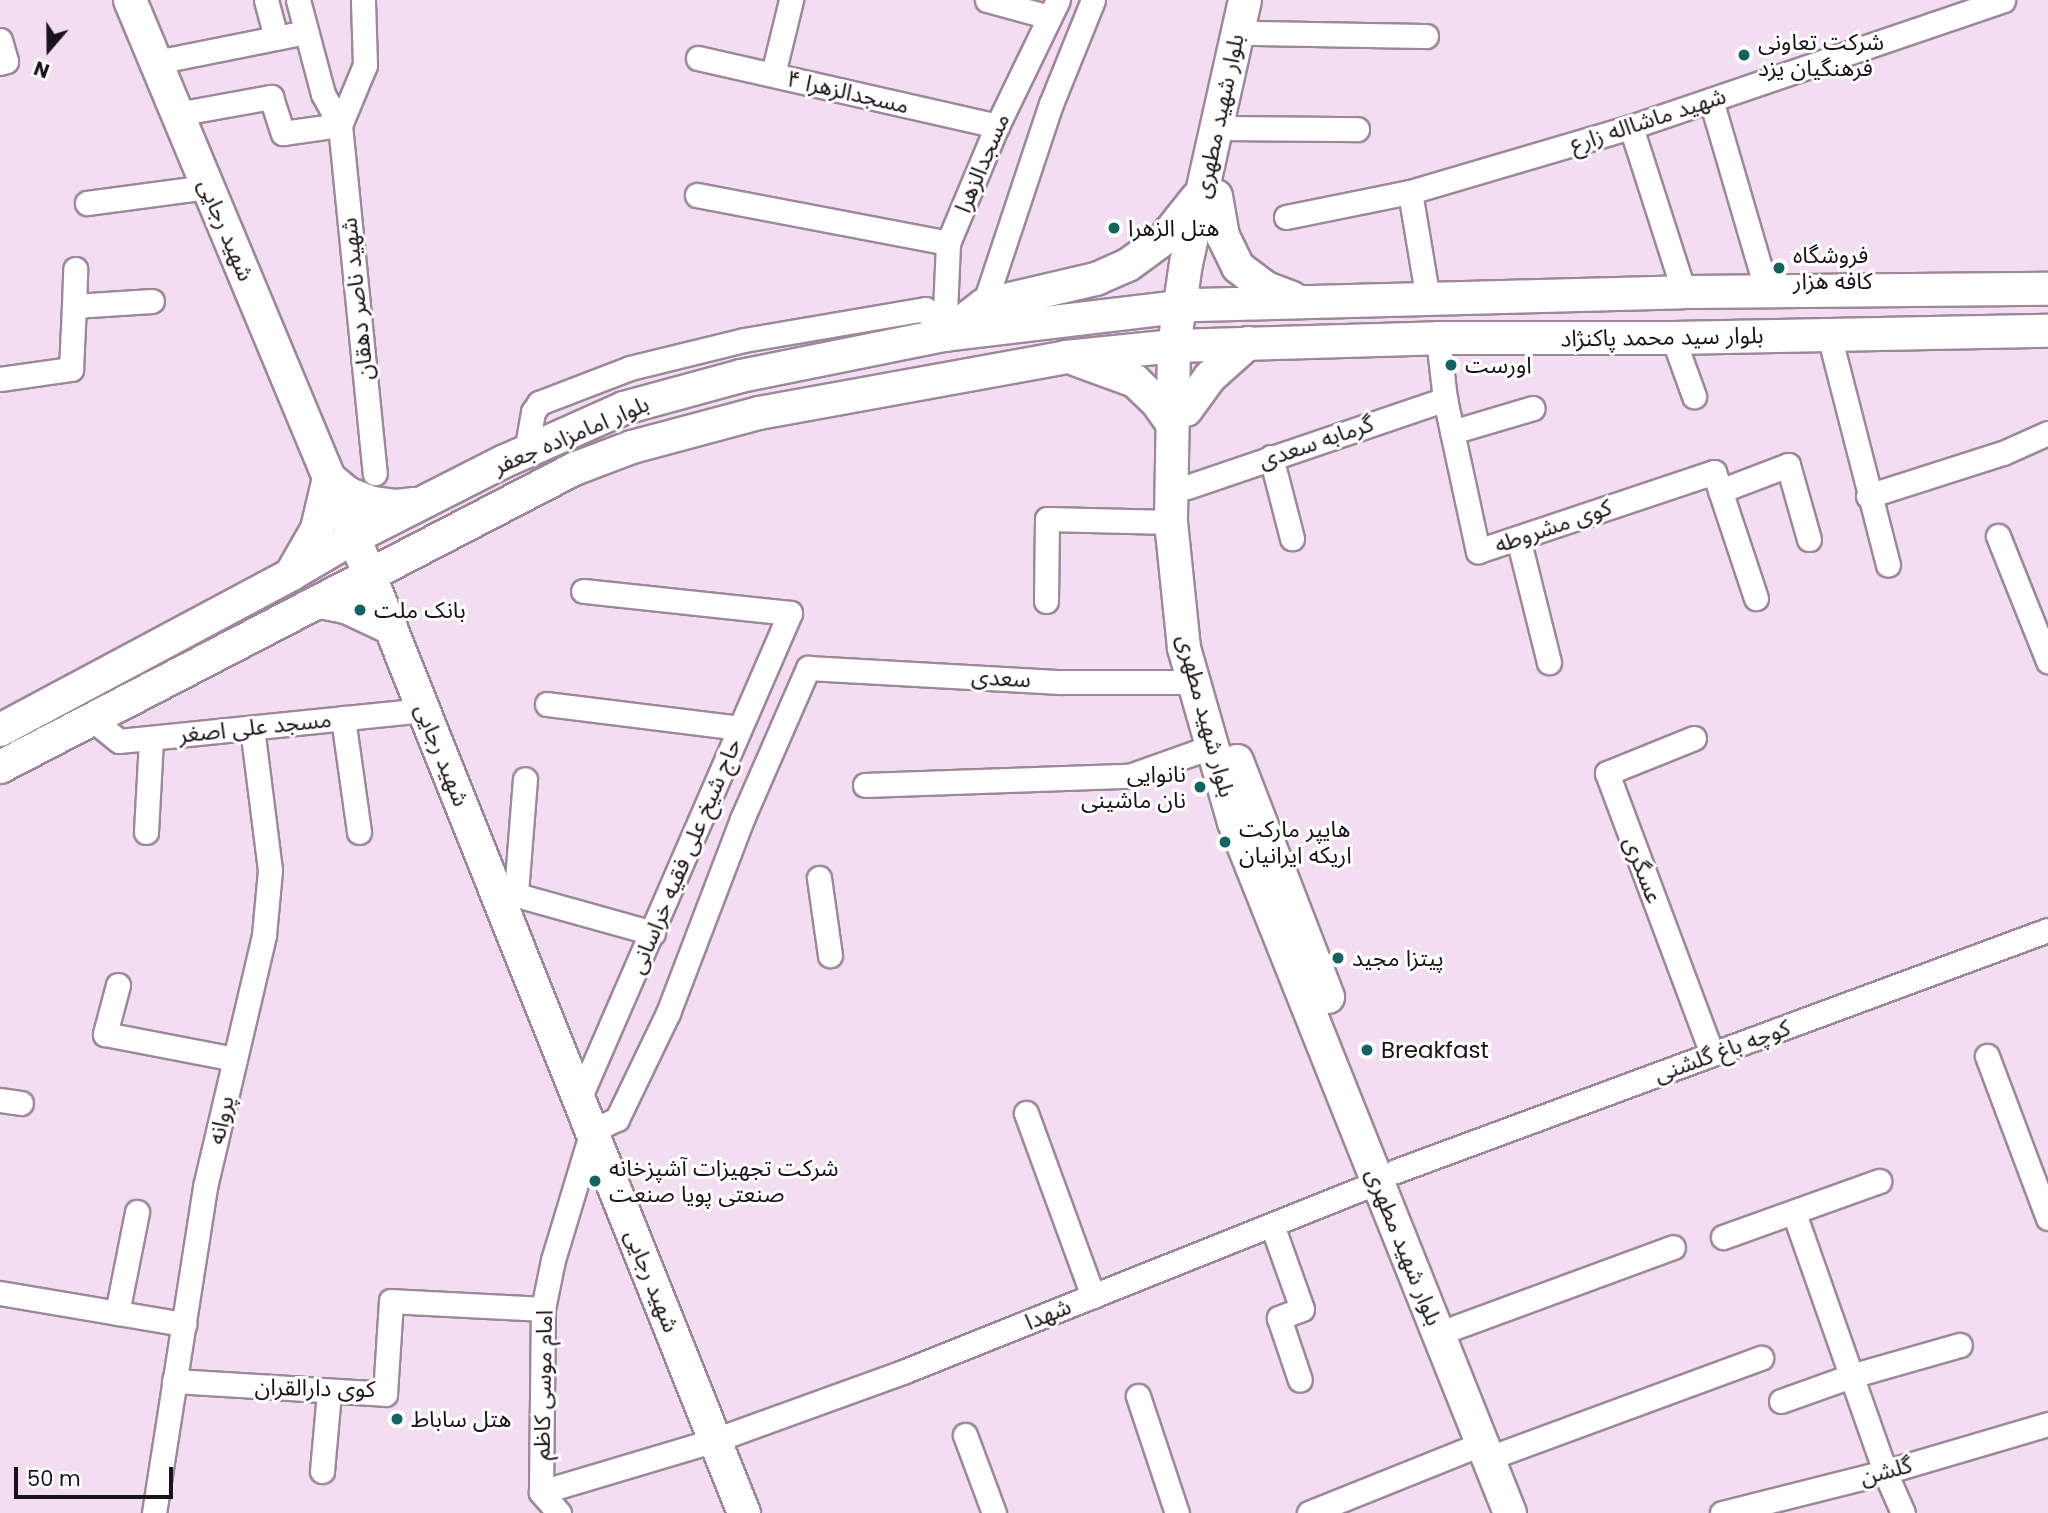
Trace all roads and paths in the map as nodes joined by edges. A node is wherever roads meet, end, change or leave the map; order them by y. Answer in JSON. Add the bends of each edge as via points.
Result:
{"nodes":[{"id":1,"x":130,"y":0,"type":"edge"},
{"id":2,"x":266,"y":0,"type":"edge"},
{"id":3,"x":298,"y":0,"type":"edge"},
{"id":4,"x":363,"y":0,"type":"edge"},
{"id":5,"x":791,"y":0,"type":"edge"},
{"id":6,"x":987,"y":0,"type":"edge"},
{"id":7,"x":1093,"y":0,"type":"edge"},
{"id":8,"x":1245,"y":0,"type":"edge"},
{"id":9,"x":1261,"y":0,"type":"edge"},
{"id":10,"x":2003,"y":0,"type":"edge"},
{"id":11,"x":1053,"y":8,"type":"edge"},
{"id":12,"x":306,"y":32,"type":"junction"},
{"id":13,"x":1254,"y":33,"type":"junction"},
{"id":14,"x":1426,"y":36,"type":"dead end"},
{"id":15,"x":276,"y":38,"type":"junction"},
{"id":16,"x":0,"y":40,"type":"edge"},
{"id":17,"x":698,"y":58,"type":"dead end"},
{"id":18,"x":156,"y":62,"type":"junction"},
{"id":19,"x":0,"y":63,"type":"edge"},
{"id":20,"x":773,"y":74,"type":"junction"},
{"id":21,"x":1711,"y":100,"type":"junction"},
{"id":22,"x":177,"y":114,"type":"junction"},
{"id":23,"x":340,"y":125,"type":"junction"},
{"id":24,"x":998,"y":126,"type":"junction"},
{"id":25,"x":1631,"y":127,"type":"junction"},
{"id":26,"x":1232,"y":128,"type":"junction"},
{"id":27,"x":1357,"y":129,"type":"dead end"},
{"id":28,"x":207,"y":187,"type":"junction"},
{"id":29,"x":1211,"y":188,"type":"junction"},
{"id":30,"x":1410,"y":192,"type":"junction"},
{"id":31,"x":697,"y":195,"type":"dead end"},
{"id":32,"x":87,"y":204,"type":"dead end"},
{"id":33,"x":1286,"y":217,"type":"dead end"},
{"id":34,"x":948,"y":243,"type":"junction"},
{"id":35,"x":75,"y":269,"type":"dead end"},
{"id":36,"x":2048,"y":289,"type":"edge"},
{"id":37,"x":1684,"y":292,"type":"junction"},
{"id":38,"x":1732,"y":292,"type":"junction"},
{"id":39,"x":1767,"y":292,"type":"junction"},
{"id":40,"x":1427,"y":299,"type":"junction"},
{"id":41,"x":1300,"y":300,"type":"junction"},
{"id":42,"x":152,"y":301,"type":"dead end"},
{"id":43,"x":984,"y":305,"type":"junction"},
{"id":44,"x":74,"y":306,"type":"junction"},
{"id":45,"x":1189,"y":306,"type":"junction"},
{"id":46,"x":2048,"y":331,"type":"edge"},
{"id":47,"x":944,"y":335,"type":"junction"},
{"id":48,"x":1829,"y":335,"type":"junction"},
{"id":49,"x":1737,"y":337,"type":"junction"},
{"id":50,"x":1438,"y":338,"type":"junction"},
{"id":51,"x":1673,"y":338,"type":"junction"},
{"id":52,"x":1248,"y":343,"type":"junction"},
{"id":53,"x":1183,"y":345,"type":"junction"},
{"id":54,"x":1066,"y":357,"type":"junction"},
{"id":55,"x":0,"y":379,"type":"edge"},
{"id":56,"x":1693,"y":396,"type":"dead end"},
{"id":57,"x":1445,"y":399,"type":"junction"},
{"id":58,"x":1533,"y":408,"type":"dead end"},
{"id":59,"x":1179,"y":416,"type":"junction"},
{"id":60,"x":1452,"y":432,"type":"junction"},
{"id":61,"x":2048,"y":433,"type":"edge"},
{"id":62,"x":1271,"y":457,"type":"junction"},
{"id":63,"x":375,"y":473,"type":"dead end"},
{"id":64,"x":329,"y":478,"type":"junction"},
{"id":65,"x":1717,"y":482,"type":"junction"},
{"id":66,"x":1186,"y":487,"type":"junction"},
{"id":67,"x":1868,"y":496,"type":"junction"},
{"id":68,"x":422,"y":502,"type":"junction"},
{"id":69,"x":1171,"y":522,"type":"junction"},
{"id":70,"x":1998,"y":536,"type":"dead end"},
{"id":71,"x":353,"y":538,"type":"junction"},
{"id":72,"x":1292,"y":538,"type":"dead end"},
{"id":73,"x":1518,"y":538,"type":"junction"},
{"id":74,"x":1809,"y":539,"type":"dead end"},
{"id":75,"x":409,"y":556,"type":"junction"},
{"id":76,"x":1888,"y":565,"type":"dead end"},
{"id":77,"x":370,"y":576,"type":"junction"},
{"id":78,"x":278,"y":582,"type":"junction"},
{"id":79,"x":583,"y":591,"type":"dead end"},
{"id":80,"x":1756,"y":598,"type":"dead end"},
{"id":81,"x":1046,"y":601,"type":"dead end"},
{"id":82,"x":320,"y":602,"type":"junction"},
{"id":83,"x":283,"y":621,"type":"junction"},
{"id":84,"x":391,"y":628,"type":"junction"},
{"id":85,"x":2048,"y":661,"type":"edge"},
{"id":86,"x":1549,"y":662,"type":"dead end"},
{"id":87,"x":808,"y":668,"type":"joint"},
{"id":88,"x":1194,"y":682,"type":"junction"},
{"id":89,"x":547,"y":704,"type":"dead end"},
{"id":90,"x":424,"y":710,"type":"junction"},
{"id":91,"x":343,"y":718,"type":"junction"},
{"id":92,"x":93,"y":720,"type":"junction"},
{"id":93,"x":252,"y":728,"type":"junction"},
{"id":94,"x":739,"y":728,"type":"junction"},
{"id":95,"x":0,"y":730,"type":"edge"},
{"id":96,"x":1694,"y":738,"type":"dead end"},
{"id":97,"x":151,"y":739,"type":"junction"},
{"id":98,"x":1211,"y":747,"type":"junction"},
{"id":99,"x":0,"y":767,"type":"edge"},
{"id":100,"x":525,"y":779,"type":"dead end"},
{"id":101,"x":865,"y":785,"type":"dead end"},
{"id":102,"x":146,"y":832,"type":"dead end"},
{"id":103,"x":359,"y":832,"type":"dead end"},
{"id":104,"x":819,"y":878,"type":"dead end"},
{"id":105,"x":506,"y":891,"type":"junction"},
{"id":106,"x":2048,"y":930,"type":"edge"},
{"id":107,"x":653,"y":933,"type":"junction"},
{"id":108,"x":830,"y":955,"type":"dead end"},
{"id":109,"x":118,"y":985,"type":"dead end"},
{"id":110,"x":1712,"y":1054,"type":"junction"},
{"id":111,"x":1987,"y":1056,"type":"dead end"},
{"id":112,"x":235,"y":1059,"type":"junction"},
{"id":113,"x":579,"y":1099,"type":"junction"},
{"id":114,"x":1026,"y":1113,"type":"dead end"},
{"id":115,"x":592,"y":1131,"type":"junction"},
{"id":116,"x":1387,"y":1177,"type":"junction"},
{"id":117,"x":1879,"y":1181,"type":"dead end"},
{"id":118,"x":137,"y":1212,"type":"dead end"},
{"id":119,"x":1794,"y":1213,"type":"junction"},
{"id":120,"x":2048,"y":1218,"type":"edge"},
{"id":121,"x":1272,"y":1225,"type":"junction"},
{"id":122,"x":1723,"y":1237,"type":"dead end"},
{"id":123,"x":1673,"y":1247,"type":"dead end"},
{"id":124,"x":0,"y":1293,"type":"edge"},
{"id":125,"x":1093,"y":1296,"type":"junction"},
{"id":126,"x":542,"y":1309,"type":"junction"},
{"id":127,"x":117,"y":1313,"type":"junction"},
{"id":128,"x":184,"y":1324,"type":"junction"},
{"id":129,"x":1456,"y":1327,"type":"junction"},
{"id":130,"x":1960,"y":1345,"type":"dead end"},
{"id":131,"x":1760,"y":1357,"type":"dead end"},
{"id":132,"x":1851,"y":1376,"type":"junction"},
{"id":133,"x":1300,"y":1380,"type":"dead end"},
{"id":134,"x":174,"y":1381,"type":"junction"},
{"id":135,"x":329,"y":1392,"type":"junction"},
{"id":136,"x":1138,"y":1396,"type":"dead end"},
{"id":137,"x":1782,"y":1401,"type":"dead end"},
{"id":138,"x":2048,"y":1424,"type":"edge"},
{"id":139,"x":965,"y":1435,"type":"dead end"},
{"id":140,"x":715,"y":1440,"type":"junction"},
{"id":141,"x":1494,"y":1448,"type":"junction"},
{"id":142,"x":322,"y":1471,"type":"dead end"},
{"id":143,"x":1885,"y":1472,"type":"junction"},
{"id":144,"x":541,"y":1492,"type":"junction"},
{"id":145,"x":154,"y":1513,"type":"edge"},
{"id":146,"x":559,"y":1513,"type":"edge"},
{"id":147,"x":744,"y":1513,"type":"edge"},
{"id":148,"x":994,"y":1513,"type":"edge"},
{"id":149,"x":1177,"y":1513,"type":"edge"},
{"id":150,"x":1309,"y":1513,"type":"edge"},
{"id":151,"x":1510,"y":1513,"type":"edge"},
{"id":152,"x":1529,"y":1513,"type":"edge"},
{"id":153,"x":1722,"y":1513,"type":"edge"},
{"id":154,"x":1903,"y":1513,"type":"edge"}],
"edges":[{"from":1,"to":18,"type":"main road","name":"شهید رجایی"},
{"from":2,"to":15,"type":"street"},
{"from":3,"to":12,"type":"street"},
{"from":4,"to":23,"type":"street","via":[[365,65]]},
{"from":5,"to":20,"type":"street"},
{"from":6,"to":11,"type":"street"},
{"from":7,"to":43,"type":"street","via":[[1051,104]]},
{"from":8,"to":29,"type":"main road","name":"بلوار شهید مطهری"},
{"from":9,"to":13,"type":"main road","name":"بلوار شهید مطهری"},
{"from":10,"to":21,"type":"street","name":"شهید ماشااله زارع"},
{"from":11,"to":24,"type":"street","name":"مسجدالزهرا"},
{"from":12,"to":15,"type":"street"},
{"from":12,"to":23,"type":"street","via":[[323,94]]},
{"from":13,"to":14,"type":"street"},
{"from":13,"to":26,"type":"main road","name":"بلوار شهید مطهری"},
{"from":15,"to":18,"type":"street"},
{"from":16,"to":19,"type":"street","via":[[6,61]]},
{"from":17,"to":20,"type":"street","name":"مسجدالزهرا ۴"},
{"from":18,"to":22,"type":"main road","name":"شهید رجایی"},
{"from":20,"to":24,"type":"street","name":"مسجدالزهرا ۴"},
{"from":21,"to":25,"type":"street","name":"شهید ماشااله زارع"},
{"from":21,"to":39,"type":"street"},
{"from":22,"to":23,"type":"street","via":[[271,97],[283,133]]},
{"from":22,"to":28,"type":"main road","name":"شهید رجایی"},
{"from":23,"to":63,"type":"street","name":"شهید ناصر دهقان"},
{"from":24,"to":34,"type":"street","name":"مسجدالزهرا"},
{"from":25,"to":30,"type":"street","name":"شهید ماشااله زارع"},
{"from":25,"to":37,"type":"street"},
{"from":26,"to":27,"type":"street"},
{"from":26,"to":29,"type":"main road","name":"بلوار شهید مطهری"},
{"from":28,"to":32,"type":"street"},
{"from":28,"to":64,"type":"main road","name":"شهید رجایی"},
{"from":29,"to":41,"type":"main road","via":[[1223,236],[1238,267],[1265,288]]},
{"from":29,"to":43,"type":"main road","via":[[1165,238],[1128,265],[1096,279]]},
{"from":29,"to":45,"type":"main road","name":"بلوار شهید مطهری"},
{"from":30,"to":33,"type":"street","name":"شهید ماشااله زارع"},
{"from":30,"to":40,"type":"street"},
{"from":31,"to":34,"type":"street"},
{"from":34,"to":47,"type":"street","name":"مسجدالزهرا"},
{"from":35,"to":44,"type":"street"},
{"from":36,"to":39,"type":"main road","name":"بلوار سید محمد پاکنژاد"},
{"from":37,"to":38,"type":"main road","name":"بلوار سید محمد پاکنژاد"},
{"from":37,"to":40,"type":"main road","name":"بلوار سید محمد پاکنژاد"},
{"from":38,"to":39,"type":"main road","name":"بلوار سید محمد پاکنژاد"},
{"from":38,"to":49,"type":"main road"},
{"from":40,"to":41,"type":"main road","name":"بلوار سید محمد پاکنژاد"},
{"from":41,"to":45,"type":"main road","name":"بلوار سید محمد پاکنژاد"},
{"from":42,"to":44,"type":"street"},
{"from":43,"to":47,"type":"main road"},
{"from":44,"to":55,"type":"street","via":[[71,369]]},
{"from":45,"to":47,"type":"main road","name":"بلوار امامزاده جعفر"},
{"from":45,"to":53,"type":"main road","name":"بلوار شهید مطهری"},
{"from":46,"to":48,"type":"main road","name":"بلوار سید محمد پاکنژاد"},
{"from":47,"to":68,"type":"main road","name":"بلوار امامزاده جعفر","via":[[741,376],[624,408]]},
{"from":48,"to":49,"type":"main road","name":"بلوار سید محمد پاکنژاد"},
{"from":48,"to":67,"type":"street"},
{"from":49,"to":51,"type":"main road","name":"بلوار سید محمد پاکنژاد"},
{"from":50,"to":51,"type":"main road","name":"بلوار سید محمد پاکنژاد"},
{"from":50,"to":52,"type":"main road","name":"بلوار سید محمد پاکنژاد"},
{"from":50,"to":57,"type":"street","name":"کوی مشروطه"},
{"from":51,"to":56,"type":"street"},
{"from":52,"to":53,"type":"main road","name":"بلوار سید محمد پاکنژاد"},
{"from":52,"to":59,"type":"main road","via":[[1210,377]]},
{"from":53,"to":54,"type":"main road","name":"بلوار امامزاده جعفر"},
{"from":53,"to":59,"type":"main road","name":"بلوار شهید مطهری"},
{"from":54,"to":59,"type":"main road","via":[[1135,381]]},
{"from":54,"to":75,"type":"main road","name":"بلوار امامزاده جعفر","via":[[759,413],[632,447],[574,469]]},
{"from":57,"to":60,"type":"street","name":"کوی مشروطه"},
{"from":57,"to":62,"type":"street","name":"گرمابه سعدی"},
{"from":58,"to":60,"type":"street"},
{"from":59,"to":66,"type":"main road","name":"بلوار شهید مطهری"},
{"from":59,"to":69,"type":"main road","name":"بلوار شهید مطهری"},
{"from":60,"to":73,"type":"street","name":"کوی مشروطه","via":[[1478,551]]},
{"from":61,"to":67,"type":"street","via":[[2003,453]]},
{"from":62,"to":66,"type":"street","name":"گرمابه سعدی"},
{"from":62,"to":72,"type":"street"},
{"from":64,"to":68,"type":"main road","via":[[349,494],[372,503]]},
{"from":64,"to":71,"type":"main road","name":"شهید رجایی"},
{"from":64,"to":78,"type":"main road","via":[[317,529]]},
{"from":65,"to":73,"type":"street","name":"کوی مشروطه"},
{"from":65,"to":74,"type":"street","name":"کوی مشروطه","via":[[1788,465]]},
{"from":65,"to":80,"type":"street"},
{"from":66,"to":116,"type":"main road","name":"بلوار شهید مطهری","via":[[1198,626],[1224,724]]},
{"from":67,"to":76,"type":"street"},
{"from":68,"to":71,"type":"main road","name":"بلوار امامزاده جعفر"},
{"from":69,"to":81,"type":"street","via":[[1047,519]]},
{"from":69,"to":88,"type":"main road","name":"بلوار شهید مطهری","via":[[1184,649]]},
{"from":70,"to":85,"type":"street"},
{"from":71,"to":77,"type":"main road","name":"شهید رجایی"},
{"from":71,"to":78,"type":"main road","name":"بلوار امامزاده جعفر"},
{"from":73,"to":86,"type":"street"},
{"from":75,"to":77,"type":"main road","name":"بلوار امامزاده جعفر"},
{"from":75,"to":84,"type":"main road","via":[[395,578]]},
{"from":77,"to":82,"type":"main road","name":"بلوار امامزاده جعفر"},
{"from":77,"to":84,"type":"main road","name":"شهید رجایی"},
{"from":78,"to":83,"type":"main road","via":[[292,610]]},
{"from":78,"to":95,"type":"main road","name":"بلوار امامزاده جعفر"},
{"from":79,"to":94,"type":"street","name":"حاج شیخ علی فقیه خراسانی","via":[[790,613]]},
{"from":82,"to":83,"type":"main road","name":"بلوار امامزاده جعفر"},
{"from":82,"to":84,"type":"main road","via":[[346,607]]},
{"from":83,"to":92,"type":"main road","name":"بلوار امامزاده جعفر"},
{"from":84,"to":90,"type":"main road","name":"شهید رجایی"},
{"from":87,"to":88,"type":"street","name":"سعدی","via":[[1061,682]]},
{"from":87,"to":115,"type":"street","name":"حاج شیخ علی فقیه خراسانی","via":[[742,819],[668,1013],[617,1119]]},
{"from":88,"to":98,"type":"main road","name":"بلوار شهید مطهری"},
{"from":89,"to":94,"type":"street"},
{"from":90,"to":91,"type":"street","name":"مسجد علی اصغر"},
{"from":90,"to":105,"type":"main road","name":"شهید رجایی"},
{"from":91,"to":93,"type":"street","name":"مسجد علی اصغر"},
{"from":91,"to":103,"type":"street"},
{"from":92,"to":97,"type":"street","name":"مسجد علی اصغر","via":[[120,741]]},
{"from":92,"to":99,"type":"main road","name":"بلوار امامزاده جعفر"},
{"from":93,"to":97,"type":"street","name":"مسجد علی اصغر"},
{"from":93,"to":112,"type":"street","name":"پروانه","via":[[270,870],[264,935]]},
{"from":94,"to":107,"type":"street","name":"حاج شیخ علی فقیه خراسانی"},
{"from":96,"to":110,"type":"street","name":"عسگری","via":[[1607,773]]},
{"from":97,"to":102,"type":"street"},
{"from":98,"to":101,"type":"street","via":[[1129,776]]},
{"from":98,"to":116,"type":"main road","name":"بلوار شهید مطهری","via":[[1234,822]]},
{"from":100,"to":105,"type":"street"},
{"from":104,"to":108,"type":"street"},
{"from":105,"to":107,"type":"street"},
{"from":105,"to":113,"type":"main road","name":"شهید رجایی"},
{"from":106,"to":110,"type":"street","name":"کوچه باغ گلشنی"},
{"from":107,"to":113,"type":"street","name":"حاج شیخ علی فقیه خراسانی"},
{"from":109,"to":112,"type":"street","via":[[105,1034]]},
{"from":110,"to":116,"type":"street","name":"کوچه باغ گلشنی"},
{"from":111,"to":120,"type":"street"},
{"from":112,"to":128,"type":"street","name":"پروانه","via":[[205,1187]]},
{"from":113,"to":115,"type":"main road","name":"شهید رجایی"},
{"from":114,"to":125,"type":"street"},
{"from":115,"to":126,"type":"street","name":"امام موسی کاظم"},
{"from":115,"to":140,"type":"main road","name":"شهید رجایی"},
{"from":116,"to":121,"type":"street","name":"شهدا"},
{"from":116,"to":129,"type":"main road","name":"بلوار شهید مطهری"},
{"from":116,"to":141,"type":"main road","name":"بلوار شهید مطهری"},
{"from":117,"to":119,"type":"street"},
{"from":118,"to":127,"type":"street"},
{"from":119,"to":122,"type":"street"},
{"from":119,"to":132,"type":"street"},
{"from":121,"to":125,"type":"street","name":"شهدا"},
{"from":121,"to":133,"type":"street","via":[[1302,1309],[1279,1318]]},
{"from":123,"to":129,"type":"street"},
{"from":124,"to":127,"type":"street"},
{"from":125,"to":140,"type":"street","name":"شهدا"},
{"from":126,"to":135,"type":"street","name":"کوی دارالقران","via":[[391,1301],[384,1394]]},
{"from":126,"to":144,"type":"street","name":"امام موسی کاظم"},
{"from":127,"to":128,"type":"street"},
{"from":128,"to":134,"type":"street","name":"پروانه"},
{"from":129,"to":141,"type":"main road","name":"بلوار شهید مطهری"},
{"from":130,"to":132,"type":"street"},
{"from":131,"to":141,"type":"street"},
{"from":132,"to":137,"type":"street"},
{"from":132,"to":143,"type":"street"},
{"from":134,"to":135,"type":"street","name":"کوی دارالقران"},
{"from":134,"to":145,"type":"street","name":"پروانه"},
{"from":135,"to":142,"type":"street"},
{"from":136,"to":149,"type":"street"},
{"from":138,"to":143,"type":"street","name":"گلشن"},
{"from":139,"to":148,"type":"street"},
{"from":140,"to":144,"type":"street","name":"شهدا"},
{"from":140,"to":147,"type":"main road","name":"شهید رجایی"},
{"from":141,"to":150,"type":"street"},
{"from":141,"to":151,"type":"main road","name":"بلوار شهید مطهری"},
{"from":141,"to":152,"type":"main road","name":"بلوار شهید مطهری"},
{"from":143,"to":153,"type":"street","name":"گلشن"},
{"from":143,"to":154,"type":"street"},
{"from":144,"to":146,"type":"street","name":"امام موسی کاظم"}]}
